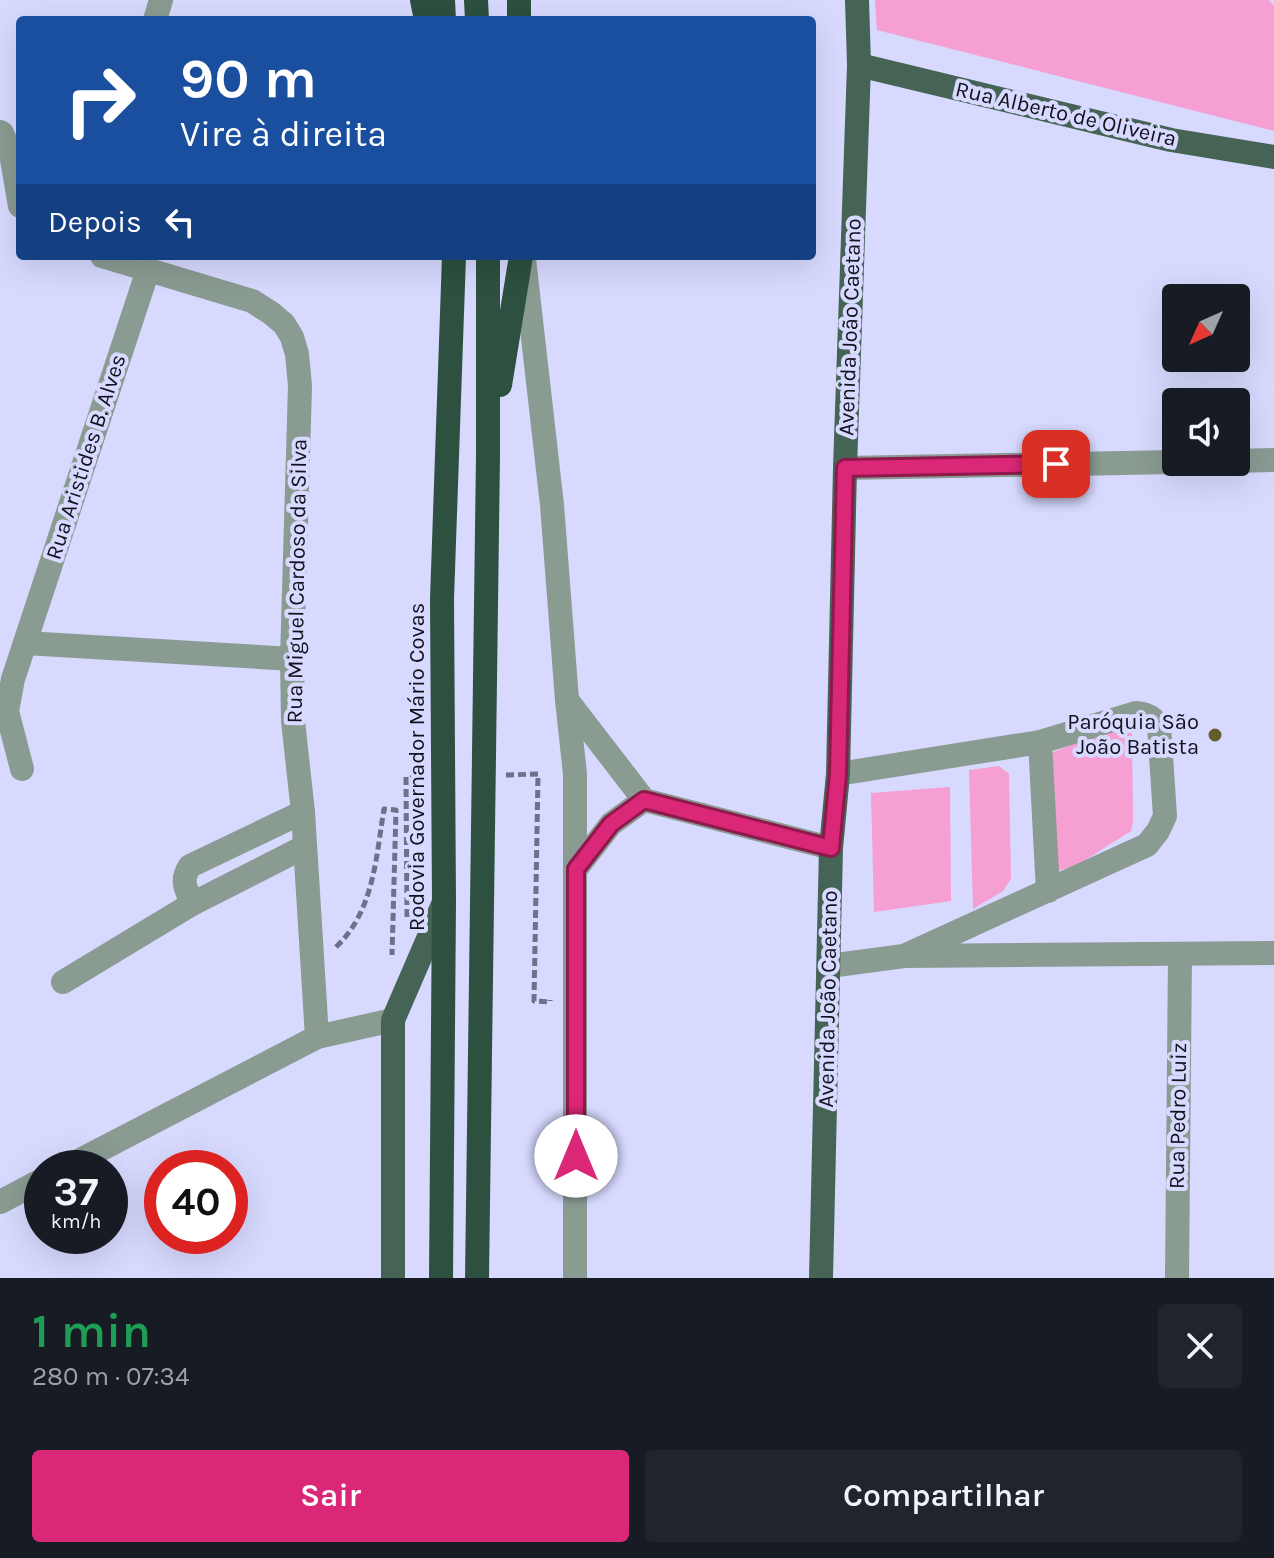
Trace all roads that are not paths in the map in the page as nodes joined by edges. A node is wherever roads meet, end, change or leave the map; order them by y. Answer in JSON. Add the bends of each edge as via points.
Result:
{"nodes":[{"id":1,"x":857,"y":0,"type":"edge"},
{"id":2,"x":859,"y":65,"type":"junction"},
{"id":3,"x":0,"y":132,"type":"edge"},
{"id":4,"x":1274,"y":157,"type":"edge"},
{"id":5,"x":16,"y":183,"type":"edge"},
{"id":6,"x":115,"y":260,"type":"edge"},
{"id":7,"x":454,"y":260,"type":"edge"},
{"id":8,"x":488,"y":260,"type":"edge"},
{"id":9,"x":521,"y":260,"type":"edge"},
{"id":10,"x":522,"y":260,"type":"edge"},
{"id":11,"x":148,"y":270,"type":"junction"},
{"id":12,"x":488,"y":455,"type":"junction"},
{"id":13,"x":1274,"y":460,"type":"edge"},
{"id":14,"x":1250,"y":461,"type":"edge"},
{"id":15,"x":1162,"y":462,"type":"edge"},
{"id":16,"x":845,"y":468,"type":"junction"},
{"id":17,"x":25,"y":643,"type":"junction"},
{"id":18,"x":292,"y":659,"type":"junction"},
{"id":19,"x":567,"y":700,"type":"junction"},
{"id":20,"x":1040,"y":742,"type":"junction"},
{"id":21,"x":22,"y":769,"type":"dead end"},
{"id":22,"x":838,"y":774,"type":"junction"},
{"id":23,"x":644,"y":800,"type":"junction"},
{"id":24,"x":303,"y":812,"type":"junction"},
{"id":25,"x":304,"y":847,"type":"junction"},
{"id":26,"x":831,"y":848,"type":"junction"},
{"id":27,"x":576,"y":869,"type":"junction"},
{"id":28,"x":1048,"y":891,"type":"junction"},
{"id":29,"x":444,"y":902,"type":"junction"},
{"id":30,"x":192,"y":904,"type":"junction"},
{"id":31,"x":1274,"y":953,"type":"edge"},
{"id":32,"x":1180,"y":954,"type":"junction"},
{"id":33,"x":904,"y":956,"type":"junction"},
{"id":34,"x":829,"y":966,"type":"junction"},
{"id":35,"x":63,"y":982,"type":"dead end"},
{"id":36,"x":393,"y":1020,"type":"junction"},
{"id":37,"x":317,"y":1037,"type":"junction"},
{"id":38,"x":100,"y":1150,"type":"edge"},
{"id":39,"x":24,"y":1189,"type":"edge"},
{"id":40,"x":0,"y":1202,"type":"edge"},
{"id":41,"x":481,"y":1272,"type":"edge"},
{"id":42,"x":393,"y":1278,"type":"edge"},
{"id":43,"x":441,"y":1278,"type":"edge"},
{"id":44,"x":575,"y":1278,"type":"edge"},
{"id":45,"x":821,"y":1278,"type":"edge"},
{"id":46,"x":1177,"y":1278,"type":"edge"}],
"edges":[{"from":1,"to":2,"type":"main road","name":"Avenida João Caetano"},
{"from":2,"to":4,"type":"main road","name":"Rua Alberto de Oliveira","via":[[1171,140]]},
{"from":2,"to":16,"type":"main road","name":"Avenida João Caetano"},
{"from":3,"to":5,"type":"street"},
{"from":6,"to":11,"type":"street","name":"Rua Miguel Cardoso da Silva"},
{"from":7,"to":29,"type":"highway","name":"Rodovia Governador Mário Covas","via":[[442,599]]},
{"from":8,"to":12,"type":"highway"},
{"from":9,"to":12,"type":"highway"},
{"from":10,"to":19,"type":"street","via":[[552,505]]},
{"from":11,"to":17,"type":"street","name":"Rua Aristides B. Alves"},
{"from":11,"to":18,"type":"street","name":"Rua Miguel Cardoso da Silva","via":[[252,301],[284,324],[292,337],[300,386]]},
{"from":12,"to":41,"type":"highway"},
{"from":13,"to":14,"type":"street"},
{"from":15,"to":16,"type":"street"},
{"from":16,"to":22,"type":"main road","name":"Avenida João Caetano"},
{"from":17,"to":18,"type":"street"},
{"from":17,"to":21,"type":"street","name":"Rua Aristides B. Alves","via":[[7,711]]},
{"from":18,"to":24,"type":"street","name":"Rua Miguel Cardoso da Silva"},
{"from":19,"to":23,"type":"street"},
{"from":19,"to":27,"type":"street","via":[[575,774]]},
{"from":20,"to":22,"type":"street"},
{"from":20,"to":28,"type":"street"},
{"from":20,"to":28,"type":"street","via":[[1146,714],[1159,726],[1165,816],[1147,845]]},
{"from":22,"to":26,"type":"main road","name":"Avenida João Caetano"},
{"from":23,"to":26,"type":"street"},
{"from":23,"to":27,"type":"street","via":[[611,824]]},
{"from":24,"to":25,"type":"street","name":"Rua Miguel Cardoso da Silva"},
{"from":24,"to":30,"type":"street","via":[[190,866],[184,884]]},
{"from":25,"to":30,"type":"street"},
{"from":25,"to":37,"type":"street","name":"Rua Miguel Cardoso da Silva"},
{"from":26,"to":34,"type":"main road","name":"Avenida João Caetano"},
{"from":27,"to":44,"type":"street"},
{"from":28,"to":33,"type":"street"},
{"from":29,"to":36,"type":"main road"},
{"from":29,"to":43,"type":"highway","name":"Rodovia Governador Mário Covas"},
{"from":30,"to":35,"type":"street"},
{"from":31,"to":32,"type":"street"},
{"from":32,"to":33,"type":"street"},
{"from":32,"to":46,"type":"street","name":"Rua Pedro Luiz"},
{"from":33,"to":34,"type":"street"},
{"from":34,"to":45,"type":"main road","name":"Avenida João Caetano"},
{"from":36,"to":37,"type":"street"},
{"from":36,"to":42,"type":"main road"},
{"from":37,"to":38,"type":"street"},
{"from":39,"to":40,"type":"street"}]}
